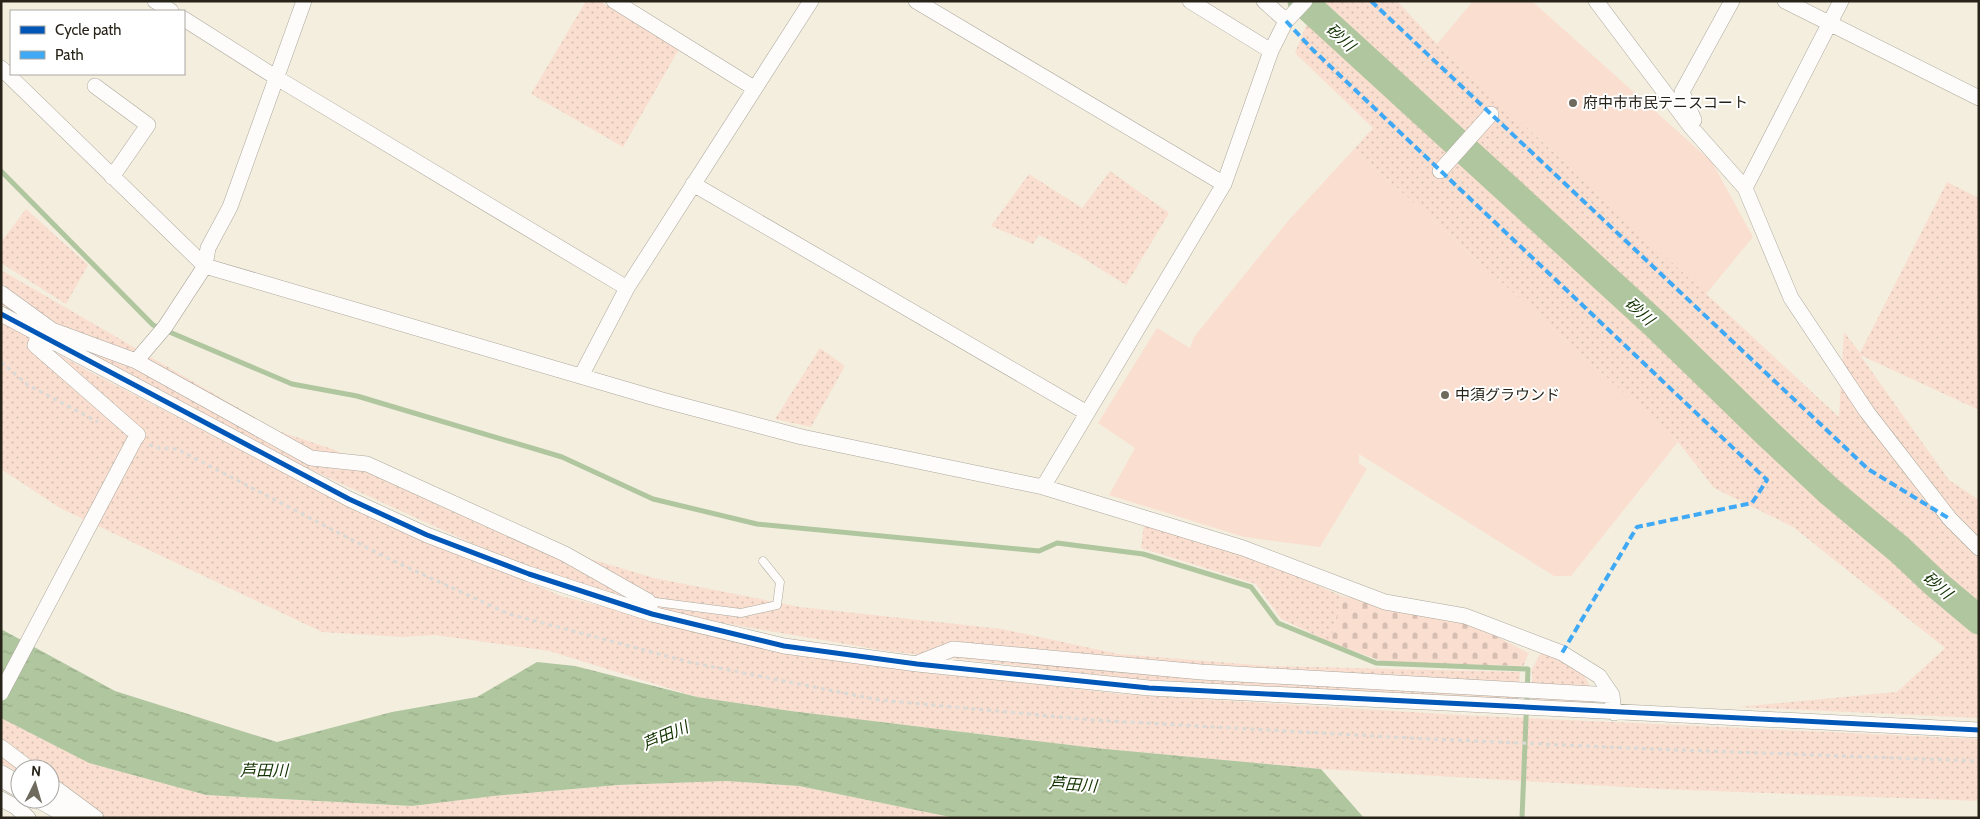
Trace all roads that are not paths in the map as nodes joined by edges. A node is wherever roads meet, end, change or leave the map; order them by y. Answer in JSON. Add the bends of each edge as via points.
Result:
{"nodes":[{"id":1,"x":155,"y":1,"type":"edge"},
{"id":2,"x":304,"y":1,"type":"edge"},
{"id":3,"x":614,"y":1,"type":"edge"},
{"id":4,"x":811,"y":1,"type":"edge"},
{"id":5,"x":916,"y":1,"type":"edge"},
{"id":6,"x":1190,"y":1,"type":"edge"},
{"id":7,"x":1264,"y":1,"type":"edge"},
{"id":8,"x":1305,"y":1,"type":"edge"},
{"id":9,"x":1596,"y":1,"type":"edge"},
{"id":10,"x":1732,"y":1,"type":"edge"},
{"id":11,"x":1785,"y":1,"type":"edge"},
{"id":12,"x":1841,"y":1,"type":"edge"},
{"id":13,"x":169,"y":10,"type":"edge"},
{"id":14,"x":185,"y":20,"type":"edge"},
{"id":15,"x":1286,"y":21,"type":"junction"},
{"id":16,"x":1830,"y":23,"type":"junction"},
{"id":17,"x":1271,"y":51,"type":"junction"},
{"id":18,"x":1,"y":68,"type":"edge"},
{"id":19,"x":277,"y":78,"type":"junction"},
{"id":20,"x":95,"y":86,"type":"dead end"},
{"id":21,"x":754,"y":88,"type":"junction"},
{"id":22,"x":1979,"y":98,"type":"edge"},
{"id":23,"x":1491,"y":114,"type":"dead end"},
{"id":24,"x":1690,"y":126,"type":"junction"},
{"id":25,"x":1440,"y":171,"type":"dead end"},
{"id":26,"x":112,"y":177,"type":"junction"},
{"id":27,"x":693,"y":184,"type":"junction"},
{"id":28,"x":1224,"y":184,"type":"junction"},
{"id":29,"x":1745,"y":188,"type":"junction"},
{"id":30,"x":205,"y":266,"type":"junction"},
{"id":31,"x":627,"y":288,"type":"junction"},
{"id":32,"x":1,"y":293,"type":"edge"},
{"id":33,"x":1,"y":314,"type":"edge"},
{"id":34,"x":45,"y":333,"type":"junction"},
{"id":35,"x":136,"y":362,"type":"junction"},
{"id":36,"x":581,"y":376,"type":"junction"},
{"id":37,"x":1087,"y":414,"type":"junction"},
{"id":38,"x":1043,"y":487,"type":"junction"},
{"id":39,"x":1979,"y":548,"type":"edge"},
{"id":40,"x":763,"y":561,"type":"dead end"},
{"id":41,"x":650,"y":607,"type":"junction"},
{"id":42,"x":918,"y":664,"type":"junction"},
{"id":43,"x":1,"y":693,"type":"edge"},
{"id":44,"x":1612,"y":695,"type":"junction"},
{"id":45,"x":1614,"y":713,"type":"junction"},
{"id":46,"x":1979,"y":730,"type":"edge"},
{"id":47,"x":1,"y":747,"type":"edge"},
{"id":48,"x":17,"y":759,"type":"edge"},
{"id":49,"x":60,"y":791,"type":"edge"},
{"id":50,"x":1,"y":799,"type":"edge"},
{"id":51,"x":60,"y":809,"type":"edge"},
{"id":52,"x":28,"y":818,"type":"edge"},
{"id":53,"x":76,"y":818,"type":"edge"},
{"id":54,"x":96,"y":818,"type":"edge"}],
"edges":[{"from":1,"to":13,"type":"street"},
{"from":2,"to":19,"type":"street"},
{"from":3,"to":21,"type":"street"},
{"from":4,"to":21,"type":"street"},
{"from":5,"to":28,"type":"street"},
{"from":6,"to":17,"type":"street"},
{"from":7,"to":15,"type":"street"},
{"from":8,"to":15,"type":"street"},
{"from":9,"to":24,"type":"street"},
{"from":10,"to":24,"type":"street","via":[[1682,92],[1694,120]]},
{"from":11,"to":16,"type":"street"},
{"from":12,"to":16,"type":"street"},
{"from":14,"to":19,"type":"street"},
{"from":15,"to":17,"type":"street"},
{"from":16,"to":22,"type":"street"},
{"from":16,"to":29,"type":"street"},
{"from":17,"to":28,"type":"street"},
{"from":18,"to":26,"type":"street"},
{"from":19,"to":30,"type":"street","via":[[230,207],[208,248]]},
{"from":19,"to":31,"type":"street"},
{"from":20,"to":26,"type":"street","via":[[148,125]]},
{"from":21,"to":27,"type":"street"},
{"from":23,"to":25,"type":"street"},
{"from":24,"to":29,"type":"street"},
{"from":26,"to":30,"type":"street"},
{"from":27,"to":31,"type":"street"},
{"from":27,"to":37,"type":"street"},
{"from":28,"to":37,"type":"street"},
{"from":29,"to":39,"type":"street","via":[[1791,298],[1867,412],[1950,519]]},
{"from":30,"to":35,"type":"street","via":[[165,327]]},
{"from":30,"to":36,"type":"street"},
{"from":31,"to":36,"type":"street"},
{"from":32,"to":34,"type":"street"},
{"from":33,"to":34,"type":"street"},
{"from":34,"to":35,"type":"street"},
{"from":34,"to":41,"type":"street","via":[[350,499],[418,531],[529,574]]},
{"from":34,"to":43,"type":"street","bridge":true,"via":[[35,345],[138,435]]},
{"from":35,"to":41,"type":"street","via":[[311,458],[367,464],[565,554]]},
{"from":36,"to":38,"type":"street","via":[[802,437]]},
{"from":37,"to":38,"type":"street"},
{"from":38,"to":44,"type":"street","via":[[1243,548],[1385,602],[1465,616],[1562,653],[1599,676]]},
{"from":40,"to":41,"type":"lane","via":[[780,582],[777,606],[741,613]]},
{"from":41,"to":42,"type":"street","via":[[784,646]]},
{"from":42,"to":44,"type":"street","via":[[953,649],[1201,672]]},
{"from":42,"to":45,"type":"street","via":[[1149,688]]},
{"from":44,"to":45,"type":"street"},
{"from":45,"to":46,"type":"street"},
{"from":47,"to":48,"type":"street"},
{"from":49,"to":54,"type":"street"},
{"from":50,"to":52,"type":"street"},
{"from":51,"to":53,"type":"street"}]}
